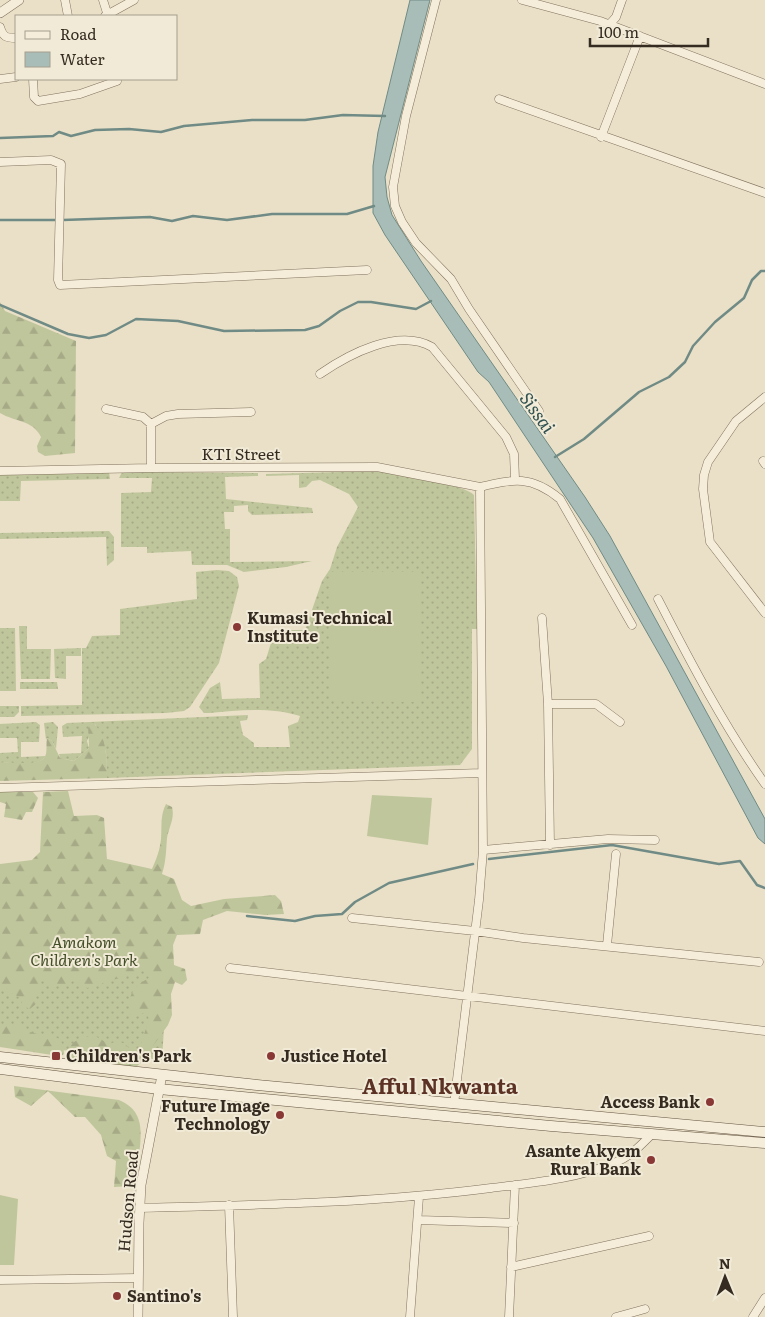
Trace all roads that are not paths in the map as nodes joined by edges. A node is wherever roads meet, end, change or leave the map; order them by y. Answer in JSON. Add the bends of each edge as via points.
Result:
{"nodes":[{"id":1,"x":19,"y":0,"type":"edge"},
{"id":2,"x":65,"y":0,"type":"edge"},
{"id":3,"x":103,"y":0,"type":"edge"},
{"id":4,"x":134,"y":0,"type":"edge"},
{"id":5,"x":436,"y":0,"type":"edge"},
{"id":6,"x":522,"y":0,"type":"edge"},
{"id":7,"x":622,"y":0,"type":"edge"},
{"id":8,"x":0,"y":12,"type":"edge"},
{"id":9,"x":68,"y":15,"type":"edge"},
{"id":10,"x":107,"y":15,"type":"edge"},
{"id":11,"x":109,"y":15,"type":"edge"},
{"id":12,"x":609,"y":25,"type":"junction"},
{"id":13,"x":0,"y":27,"type":"edge"},
{"id":14,"x":640,"y":36,"type":"junction"},
{"id":15,"x":15,"y":38,"type":"edge"},
{"id":16,"x":15,"y":77,"type":"edge"},
{"id":17,"x":0,"y":79,"type":"edge"},
{"id":18,"x":33,"y":80,"type":"edge"},
{"id":19,"x":118,"y":81,"type":"dead end"},
{"id":20,"x":765,"y":84,"type":"edge"},
{"id":21,"x":499,"y":99,"type":"dead end"},
{"id":22,"x":601,"y":137,"type":"junction"},
{"id":23,"x":0,"y":162,"type":"edge"},
{"id":24,"x":765,"y":193,"type":"edge"},
{"id":25,"x":367,"y":270,"type":"dead end"},
{"id":26,"x":320,"y":374,"type":"dead end"},
{"id":27,"x":765,"y":397,"type":"edge"},
{"id":28,"x":106,"y":410,"type":"dead end"},
{"id":29,"x":539,"y":411,"type":"dead end"},
{"id":30,"x":251,"y":412,"type":"dead end"},
{"id":31,"x":151,"y":424,"type":"junction"},
{"id":32,"x":151,"y":468,"type":"junction"},
{"id":33,"x":0,"y":471,"type":"edge"},
{"id":34,"x":515,"y":479,"type":"junction"},
{"id":35,"x":480,"y":487,"type":"junction"},
{"id":36,"x":658,"y":599,"type":"dead end"},
{"id":37,"x":765,"y":613,"type":"edge"},
{"id":38,"x":542,"y":618,"type":"dead end"},
{"id":39,"x":632,"y":625,"type":"dead end"},
{"id":40,"x":548,"y":704,"type":"junction"},
{"id":41,"x":620,"y":722,"type":"dead end"},
{"id":42,"x":482,"y":773,"type":"junction"},
{"id":43,"x":765,"y":784,"type":"edge"},
{"id":44,"x":0,"y":788,"type":"edge"},
{"id":45,"x":655,"y":840,"type":"dead end"},
{"id":46,"x":550,"y":845,"type":"junction"},
{"id":47,"x":483,"y":850,"type":"junction"},
{"id":48,"x":616,"y":854,"type":"dead end"},
{"id":49,"x":352,"y":918,"type":"dead end"},
{"id":50,"x":476,"y":931,"type":"junction"},
{"id":51,"x":607,"y":945,"type":"junction"},
{"id":52,"x":759,"y":962,"type":"dead end"},
{"id":53,"x":230,"y":968,"type":"dead end"},
{"id":54,"x":466,"y":996,"type":"junction"},
{"id":55,"x":765,"y":1031,"type":"edge"},
{"id":56,"x":0,"y":1057,"type":"edge"},
{"id":57,"x":0,"y":1070,"type":"edge"},
{"id":58,"x":162,"y":1075,"type":"junction"},
{"id":59,"x":159,"y":1089,"type":"junction"},
{"id":60,"x":454,"y":1104,"type":"junction"},
{"id":61,"x":765,"y":1132,"type":"edge"},
{"id":62,"x":652,"y":1134,"type":"junction"},
{"id":63,"x":765,"y":1143,"type":"edge"},
{"id":64,"x":516,"y":1185,"type":"junction"},
{"id":65,"x":419,"y":1197,"type":"junction"},
{"id":66,"x":229,"y":1206,"type":"junction"},
{"id":67,"x":140,"y":1208,"type":"junction"},
{"id":68,"x":418,"y":1220,"type":"junction"},
{"id":69,"x":514,"y":1223,"type":"junction"},
{"id":70,"x":649,"y":1236,"type":"dead end"},
{"id":71,"x":511,"y":1267,"type":"junction"},
{"id":72,"x":138,"y":1278,"type":"junction"},
{"id":73,"x":0,"y":1280,"type":"edge"},
{"id":74,"x":765,"y":1298,"type":"edge"},
{"id":75,"x":644,"y":1309,"type":"dead end"},
{"id":76,"x":138,"y":1317,"type":"edge"},
{"id":77,"x":233,"y":1317,"type":"edge"},
{"id":78,"x":410,"y":1317,"type":"edge"},
{"id":79,"x":508,"y":1317,"type":"edge"},
{"id":80,"x":616,"y":1317,"type":"edge"},
{"id":81,"x":753,"y":1317,"type":"edge"}],
"edges":[{"from":1,"to":8,"type":"street"},
{"from":2,"to":9,"type":"street"},
{"from":3,"to":10,"type":"street"},
{"from":4,"to":11,"type":"street"},
{"from":5,"to":29,"type":"street","via":[[404,124],[393,187],[395,206],[416,243],[451,279]]},
{"from":6,"to":12,"type":"street"},
{"from":7,"to":12,"type":"street","via":[[616,17]]},
{"from":12,"to":14,"type":"street"},
{"from":13,"to":15,"type":"street","via":[[7,38]]},
{"from":14,"to":20,"type":"street"},
{"from":14,"to":22,"type":"street"},
{"from":16,"to":17,"type":"street"},
{"from":18,"to":19,"type":"street","via":[[34,97],[38,101],[80,94]]},
{"from":21,"to":22,"type":"street"},
{"from":22,"to":24,"type":"street"},
{"from":23,"to":25,"type":"street","via":[[51,160],[61,164],[60,285]]},
{"from":26,"to":34,"type":"street","via":[[348,355],[381,344],[422,341],[432,347],[506,437],[514,454]]},
{"from":27,"to":37,"type":"street","via":[[736,421],[712,456],[705,468],[703,489],[710,542]]},
{"from":28,"to":31,"type":"street","via":[[143,417]]},
{"from":30,"to":31,"type":"street","via":[[178,414]]},
{"from":31,"to":32,"type":"street"},
{"from":32,"to":33,"type":"street","name":"KTI Street"},
{"from":32,"to":35,"type":"street","name":"KTI Street","via":[[377,467]]},
{"from":34,"to":35,"type":"street"},
{"from":34,"to":39,"type":"street","via":[[551,491],[560,499]]},
{"from":35,"to":42,"type":"street"},
{"from":36,"to":43,"type":"street","via":[[695,671]]},
{"from":38,"to":40,"type":"street"},
{"from":40,"to":41,"type":"street","via":[[596,704]]},
{"from":40,"to":46,"type":"street"},
{"from":42,"to":44,"type":"street"},
{"from":42,"to":47,"type":"street"},
{"from":45,"to":46,"type":"street","via":[[608,839]]},
{"from":46,"to":47,"type":"street"},
{"from":47,"to":50,"type":"street"},
{"from":48,"to":51,"type":"street"},
{"from":49,"to":50,"type":"street"},
{"from":50,"to":51,"type":"street"},
{"from":50,"to":54,"type":"street"},
{"from":51,"to":52,"type":"street"},
{"from":53,"to":54,"type":"street"},
{"from":54,"to":55,"type":"street"},
{"from":54,"to":60,"type":"street"},
{"from":56,"to":58,"type":"main road"},
{"from":57,"to":59,"type":"main road"},
{"from":58,"to":59,"type":"street","name":"Hudson Road"},
{"from":58,"to":60,"type":"main road"},
{"from":59,"to":62,"type":"main road"},
{"from":59,"to":67,"type":"street","name":"Hudson Road","via":[[146,1154]]},
{"from":60,"to":61,"type":"main road"},
{"from":62,"to":63,"type":"main road"},
{"from":62,"to":64,"type":"street","via":[[639,1148],[613,1164]]},
{"from":64,"to":65,"type":"street"},
{"from":64,"to":69,"type":"street"},
{"from":65,"to":66,"type":"street"},
{"from":65,"to":68,"type":"street"},
{"from":66,"to":67,"type":"street"},
{"from":66,"to":77,"type":"street"},
{"from":67,"to":72,"type":"street","name":"Hudson Road"},
{"from":68,"to":69,"type":"street"},
{"from":68,"to":78,"type":"street"},
{"from":69,"to":71,"type":"street"},
{"from":70,"to":71,"type":"street"},
{"from":71,"to":79,"type":"street"},
{"from":72,"to":73,"type":"street"},
{"from":72,"to":76,"type":"street","name":"Hudson Road"},
{"from":74,"to":81,"type":"street"},
{"from":75,"to":80,"type":"street"}]}
